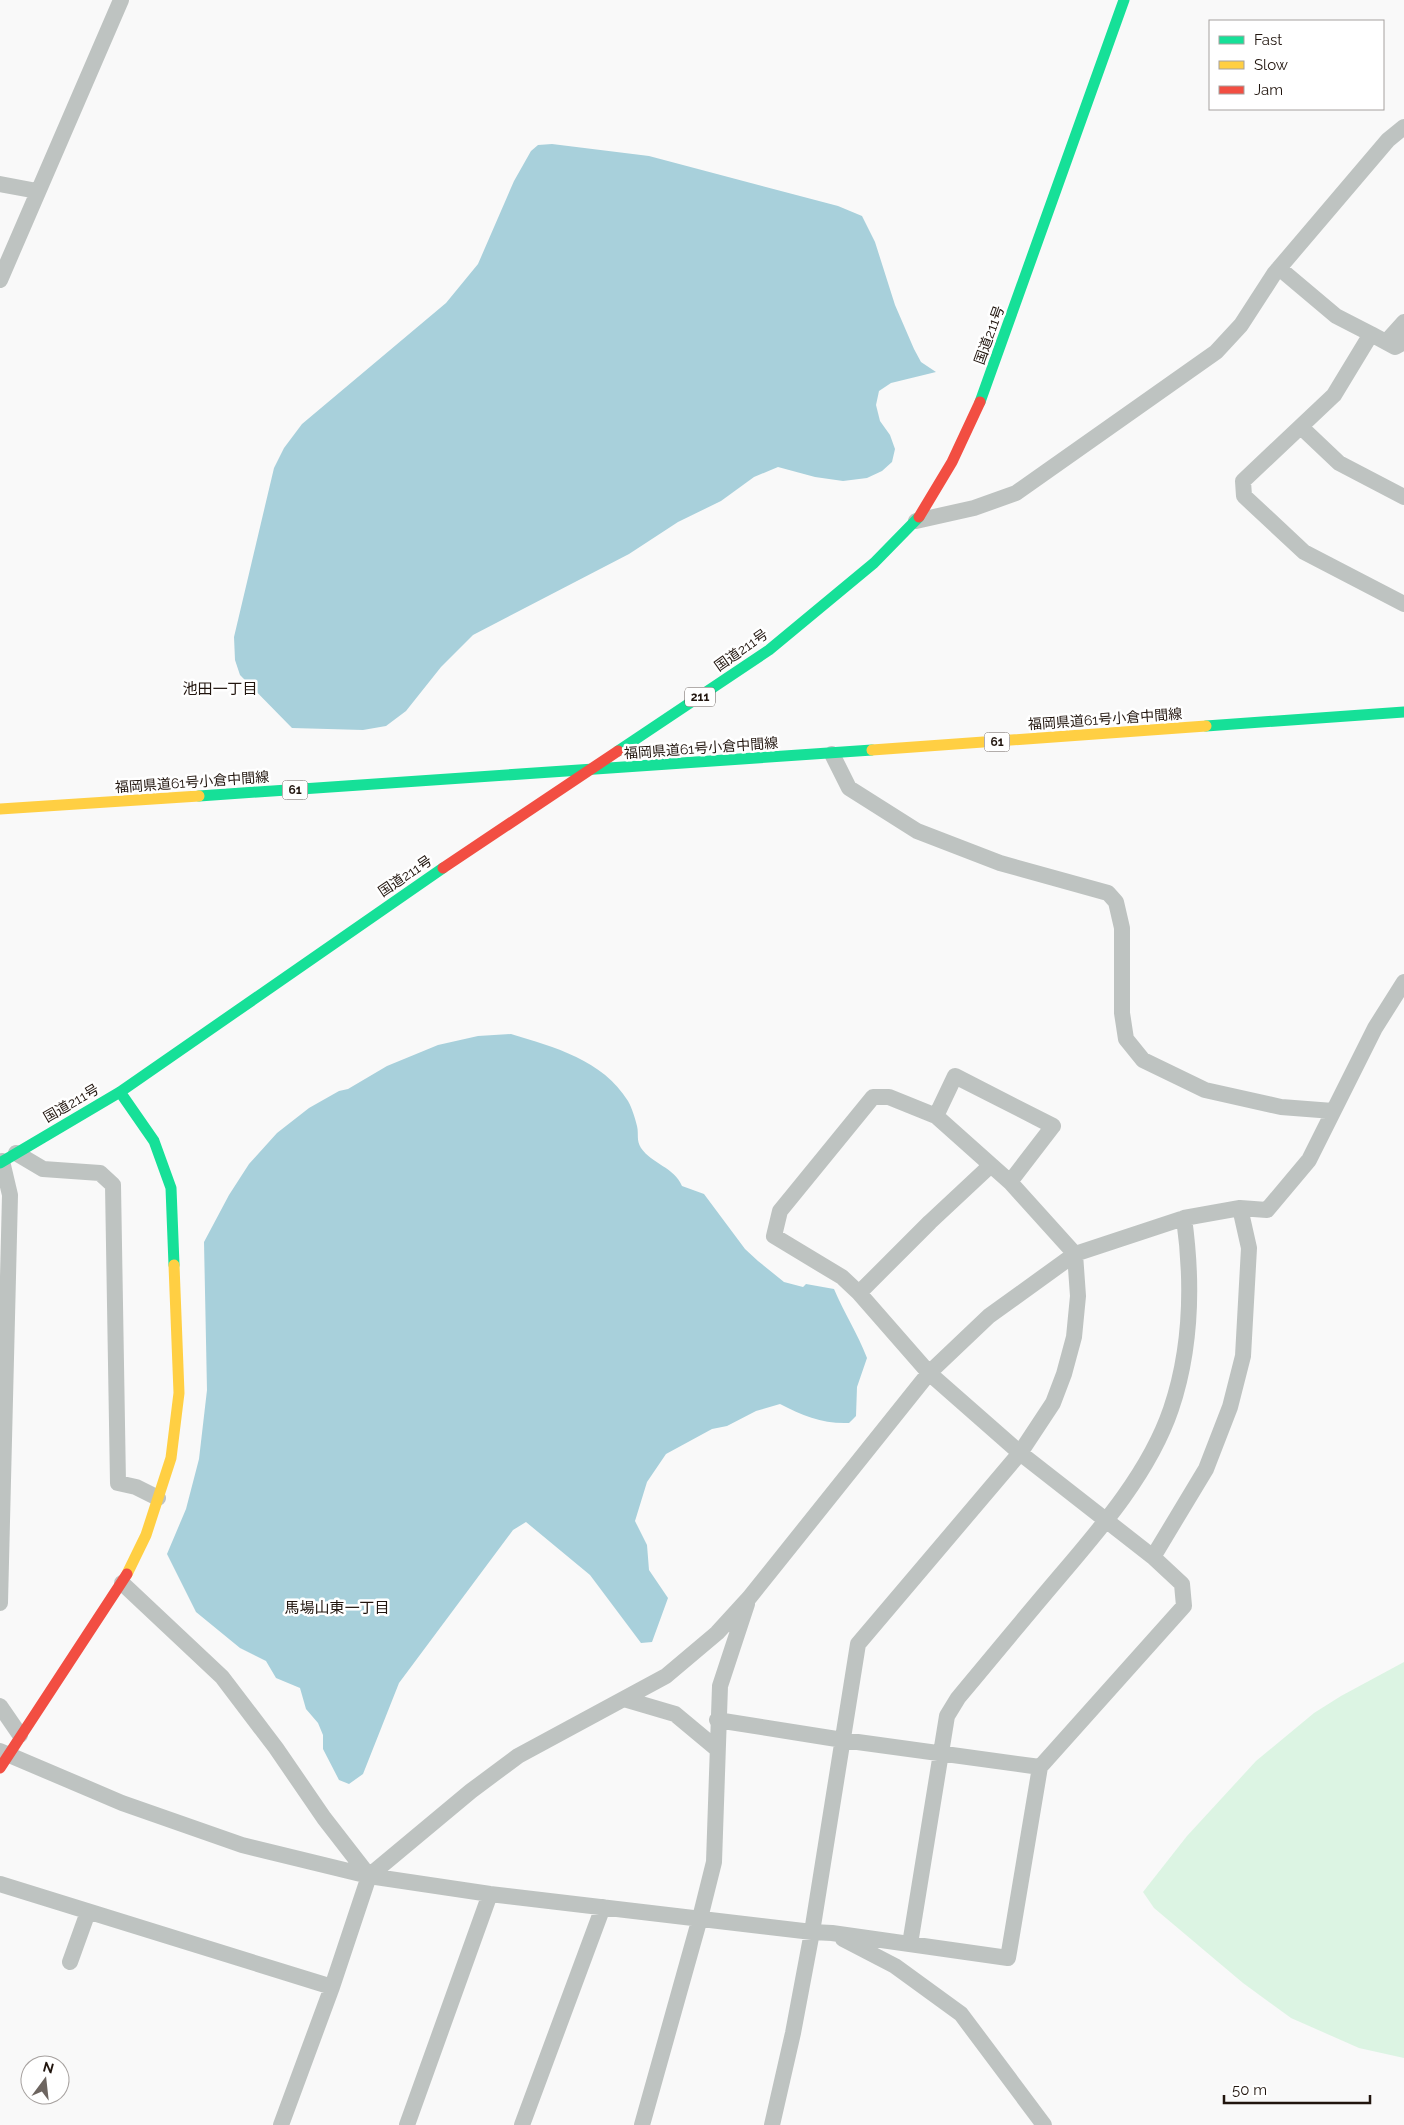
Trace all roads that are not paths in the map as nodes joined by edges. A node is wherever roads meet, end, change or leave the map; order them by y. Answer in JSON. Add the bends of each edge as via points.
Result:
{"nodes":[{"id":1,"x":121,"y":0,"type":"edge"},
{"id":2,"x":1124,"y":0,"type":"edge"},
{"id":3,"x":1404,"y":128,"type":"edge"},
{"id":4,"x":0,"y":184,"type":"edge"},
{"id":5,"x":38,"y":191,"type":"junction"},
{"id":6,"x":1279,"y":268,"type":"junction"},
{"id":7,"x":0,"y":280,"type":"edge"},
{"id":8,"x":1404,"y":322,"type":"edge"},
{"id":9,"x":1371,"y":334,"type":"junction"},
{"id":10,"x":1386,"y":342,"type":"junction"},
{"id":11,"x":1404,"y":342,"type":"edge"},
{"id":12,"x":1301,"y":427,"type":"junction"},
{"id":13,"x":1404,"y":497,"type":"edge"},
{"id":14,"x":916,"y":521,"type":"junction"},
{"id":15,"x":1404,"y":604,"type":"edge"},
{"id":16,"x":1404,"y":712,"type":"edge"},
{"id":17,"x":832,"y":754,"type":"junction"},
{"id":18,"x":590,"y":770,"type":"junction"},
{"id":19,"x":0,"y":809,"type":"edge"},
{"id":20,"x":1404,"y":982,"type":"edge"},
{"id":21,"x":120,"y":1092,"type":"junction"},
{"id":22,"x":1333,"y":1111,"type":"junction"},
{"id":23,"x":936,"y":1116,"type":"junction"},
{"id":24,"x":16,"y":1153,"type":"junction"},
{"id":25,"x":1,"y":1162,"type":"edge"},
{"id":26,"x":992,"y":1165,"type":"junction"},
{"id":27,"x":1010,"y":1182,"type":"junction"},
{"id":28,"x":1240,"y":1208,"type":"junction"},
{"id":29,"x":1184,"y":1218,"type":"junction"},
{"id":30,"x":1075,"y":1254,"type":"junction"},
{"id":31,"x":4,"y":1266,"type":"edge"},
{"id":32,"x":859,"y":1293,"type":"junction"},
{"id":33,"x":3,"y":1333,"type":"edge"},
{"id":34,"x":929,"y":1373,"type":"junction"},
{"id":35,"x":2,"y":1398,"type":"edge"},
{"id":36,"x":1020,"y":1453,"type":"junction"},
{"id":37,"x":158,"y":1498,"type":"junction"},
{"id":38,"x":1106,"y":1521,"type":"junction"},
{"id":39,"x":1153,"y":1557,"type":"junction"},
{"id":40,"x":122,"y":1583,"type":"junction"},
{"id":41,"x":749,"y":1598,"type":"junction"},
{"id":42,"x":0,"y":1603,"type":"edge"},
{"id":43,"x":624,"y":1699,"type":"junction"},
{"id":44,"x":0,"y":1706,"type":"edge"},
{"id":45,"x":718,"y":1720,"type":"junction"},
{"id":46,"x":20,"y":1735,"type":"junction"},
{"id":47,"x":843,"y":1740,"type":"junction"},
{"id":48,"x":717,"y":1748,"type":"junction"},
{"id":49,"x":940,"y":1753,"type":"junction"},
{"id":50,"x":2,"y":1758,"type":"edge"},
{"id":51,"x":1040,"y":1767,"type":"junction"},
{"id":52,"x":369,"y":1876,"type":"junction"},
{"id":53,"x":0,"y":1884,"type":"edge"},
{"id":54,"x":490,"y":1894,"type":"junction"},
{"id":55,"x":604,"y":1907,"type":"junction"},
{"id":56,"x":88,"y":1912,"type":"junction"},
{"id":57,"x":700,"y":1918,"type":"junction"},
{"id":58,"x":812,"y":1932,"type":"junction"},
{"id":59,"x":832,"y":1933,"type":"junction"},
{"id":60,"x":910,"y":1944,"type":"junction"},
{"id":61,"x":70,"y":1962,"type":"dead end"},
{"id":62,"x":332,"y":1987,"type":"junction"},
{"id":63,"x":281,"y":2125,"type":"edge"},
{"id":64,"x":407,"y":2125,"type":"edge"},
{"id":65,"x":522,"y":2125,"type":"edge"},
{"id":66,"x":642,"y":2125,"type":"edge"},
{"id":67,"x":772,"y":2125,"type":"edge"},
{"id":68,"x":1044,"y":2125,"type":"edge"}],
"edges":[{"from":1,"to":5,"type":"street"},
{"from":2,"to":14,"type":"main road","name":"国道211号","number":"211","via":[[982,400],[952,462]]},
{"from":3,"to":6,"type":"street","via":[[1388,140]]},
{"from":4,"to":5,"type":"street"},
{"from":5,"to":7,"type":"street"},
{"from":6,"to":9,"type":"street","via":[[1336,316]]},
{"from":6,"to":14,"type":"street","via":[[1241,325],[1216,352],[1086,446],[1016,493],[974,508]]},
{"from":8,"to":10,"type":"street"},
{"from":9,"to":10,"type":"street"},
{"from":9,"to":12,"type":"street","via":[[1334,396]]},
{"from":10,"to":11,"type":"street","via":[[1395,347]]},
{"from":12,"to":13,"type":"street","via":[[1339,463]]},
{"from":12,"to":15,"type":"street","via":[[1243,481],[1244,496],[1304,552]]},
{"from":14,"to":18,"type":"main road","name":"国道211号","number":"211","via":[[874,563],[769,650]]},
{"from":16,"to":17,"type":"main road","name":"福岡県道61号小倉中間線","number":"61"},
{"from":17,"to":18,"type":"main road","name":"福岡県道61号小倉中間線","number":"61"},
{"from":17,"to":22,"type":"street","via":[[849,788],[917,831],[1000,863],[1108,893],[1116,902],[1122,928],[1122,1013],[1126,1039],[1143,1060],[1205,1090],[1281,1107]]},
{"from":18,"to":19,"type":"main road","name":"福岡県道61号小倉中間線","number":"61"},
{"from":18,"to":21,"type":"main road","name":"国道211号","number":"211","via":[[399,897]]},
{"from":20,"to":22,"type":"street","via":[[1375,1028]]},
{"from":21,"to":24,"type":"main road","name":"国道211号","number":"211"},
{"from":21,"to":37,"type":"main road","via":[[154,1141],[171,1188],[179,1393],[171,1458]]},
{"from":22,"to":28,"type":"street","via":[[1309,1160],[1267,1210]]},
{"from":23,"to":26,"type":"street"},
{"from":23,"to":27,"type":"street","via":[[955,1076],[1053,1126]]},
{"from":23,"to":32,"type":"street","via":[[889,1097],[874,1096],[780,1211],[774,1236],[842,1277]]},
{"from":24,"to":25,"type":"main road","name":"国道211号","number":"211"},
{"from":24,"to":37,"type":"street","via":[[42,1169],[100,1173],[113,1185],[118,1483],[136,1487]]},
{"from":25,"to":31,"type":"street","via":[[10,1195]]},
{"from":26,"to":27,"type":"street"},
{"from":26,"to":32,"type":"street"},
{"from":27,"to":30,"type":"street"},
{"from":28,"to":29,"type":"street"},
{"from":28,"to":39,"type":"street","via":[[1249,1248],[1243,1356],[1239,1373],[1230,1407],[1206,1469]]},
{"from":29,"to":30,"type":"street"},
{"from":29,"to":38,"type":"street","via":[[1190,1260],[1190,1300],[1179,1378],[1170,1410],[1154,1446]]},
{"from":30,"to":34,"type":"street","via":[[988,1316]]},
{"from":30,"to":36,"type":"street","via":[[1078,1296],[1074,1337],[1064,1374],[1053,1403]]},
{"from":31,"to":33,"type":"street"},
{"from":32,"to":34,"type":"street"},
{"from":33,"to":35,"type":"street"},
{"from":34,"to":36,"type":"street"},
{"from":34,"to":41,"type":"street"},
{"from":35,"to":42,"type":"street"},
{"from":36,"to":38,"type":"street"},
{"from":36,"to":47,"type":"street","via":[[858,1644]]},
{"from":37,"to":40,"type":"main road","via":[[146,1535]]},
{"from":38,"to":39,"type":"street"},
{"from":38,"to":49,"type":"street","via":[[958,1698],[947,1716]]},
{"from":39,"to":51,"type":"street","via":[[1182,1584],[1184,1606]]},
{"from":40,"to":46,"type":"main road"},
{"from":40,"to":52,"type":"street","via":[[222,1677]]},
{"from":41,"to":43,"type":"street","via":[[718,1633],[666,1676]]},
{"from":41,"to":45,"type":"street","via":[[720,1686]]},
{"from":43,"to":48,"type":"street","via":[[675,1714]]},
{"from":43,"to":52,"type":"street","via":[[518,1756]]},
{"from":44,"to":46,"type":"street"},
{"from":45,"to":47,"type":"street"},
{"from":45,"to":48,"type":"street"},
{"from":46,"to":50,"type":"main road"},
{"from":47,"to":49,"type":"street"},
{"from":47,"to":58,"type":"street"},
{"from":48,"to":57,"type":"street","via":[[714,1862]]},
{"from":49,"to":51,"type":"street"},
{"from":49,"to":60,"type":"street"},
{"from":50,"to":52,"type":"street","via":[[242,1845]]},
{"from":51,"to":60,"type":"street","via":[[1008,1958]]},
{"from":52,"to":54,"type":"street"},
{"from":52,"to":62,"type":"street"},
{"from":53,"to":56,"type":"street"},
{"from":54,"to":55,"type":"street"},
{"from":54,"to":64,"type":"street"},
{"from":55,"to":57,"type":"street"},
{"from":55,"to":65,"type":"street"},
{"from":56,"to":61,"type":"street"},
{"from":56,"to":62,"type":"street"},
{"from":57,"to":58,"type":"street"},
{"from":57,"to":66,"type":"street"},
{"from":58,"to":59,"type":"street"},
{"from":58,"to":67,"type":"street","via":[[794,2033]]},
{"from":59,"to":60,"type":"street"},
{"from":59,"to":68,"type":"street","via":[[895,1966],[961,2014]]},
{"from":62,"to":63,"type":"street"}]}
